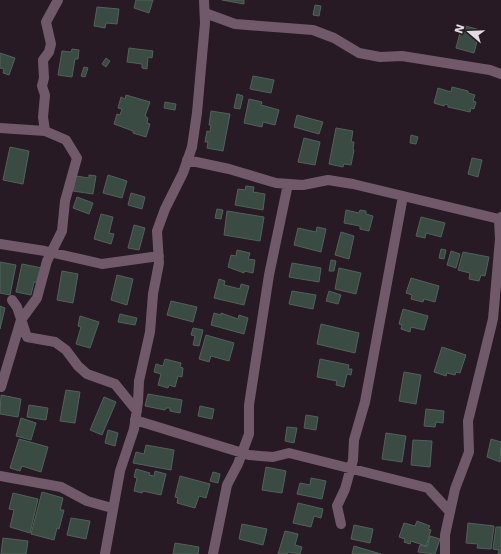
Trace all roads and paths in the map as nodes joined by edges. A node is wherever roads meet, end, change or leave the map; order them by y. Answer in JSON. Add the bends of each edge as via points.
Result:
{"nodes":[{"id":1,"x":58,"y":0,"type":"edge"},
{"id":2,"x":204,"y":0,"type":"edge"},
{"id":3,"x":204,"y":13,"type":"junction"},
{"id":4,"x":501,"y":74,"type":"edge"},
{"id":5,"x":0,"y":128,"type":"edge"},
{"id":6,"x":45,"y":131,"type":"junction"},
{"id":7,"x":187,"y":160,"type":"junction"},
{"id":8,"x":288,"y":184,"type":"junction"},
{"id":9,"x":403,"y":196,"type":"junction"},
{"id":10,"x":500,"y":218,"type":"edge"},
{"id":11,"x":0,"y":244,"type":"edge"},
{"id":12,"x":51,"y":253,"type":"junction"},
{"id":13,"x":159,"y":256,"type":"junction"},
{"id":14,"x":12,"y":300,"type":"dead end"},
{"id":15,"x":21,"y":320,"type":"junction"},
{"id":16,"x":1,"y":386,"type":"dead end"},
{"id":17,"x":136,"y":415,"type":"junction"},
{"id":18,"x":242,"y":453,"type":"junction"},
{"id":19,"x":351,"y":469,"type":"junction"},
{"id":20,"x":0,"y":476,"type":"edge"},
{"id":21,"x":112,"y":508,"type":"junction"},
{"id":22,"x":450,"y":512,"type":"junction"},
{"id":23,"x":341,"y":524,"type":"dead end"},
{"id":24,"x":105,"y":554,"type":"edge"},
{"id":25,"x":213,"y":554,"type":"edge"},
{"id":26,"x":445,"y":554,"type":"edge"}],
"edges":[{"from":1,"to":6,"type":"street","via":[[46,22],[50,44],[49,52],[43,60]]},
{"from":2,"to":3,"type":"street"},
{"from":3,"to":4,"type":"street","via":[[235,24],[313,30],[334,38],[360,53],[380,57],[402,56]]},
{"from":3,"to":7,"type":"street","via":[[197,113],[192,147]]},
{"from":5,"to":6,"type":"street"},
{"from":6,"to":12,"type":"street","via":[[66,140],[77,158],[65,201],[62,231]]},
{"from":7,"to":8,"type":"street"},
{"from":7,"to":13,"type":"street","via":[[157,231]]},
{"from":8,"to":9,"type":"street","via":[[302,185],[328,180]]},
{"from":8,"to":18,"type":"street","via":[[269,275],[257,351],[249,405],[249,434]]},
{"from":9,"to":10,"type":"street"},
{"from":9,"to":19,"type":"street","via":[[365,402],[354,440]]},
{"from":10,"to":22,"type":"street","via":[[493,318],[468,421],[469,452],[455,489]]},
{"from":11,"to":12,"type":"street"},
{"from":12,"to":13,"type":"street","via":[[102,264]]},
{"from":12,"to":15,"type":"street","via":[[37,298]]},
{"from":13,"to":17,"type":"street"},
{"from":14,"to":15,"type":"street"},
{"from":15,"to":16,"type":"street"},
{"from":15,"to":17,"type":"street","via":[[27,336],[55,342],[66,350],[87,374],[115,384]]},
{"from":17,"to":18,"type":"street"},
{"from":17,"to":21,"type":"street"},
{"from":18,"to":19,"type":"street","via":[[273,457],[289,453]]},
{"from":18,"to":25,"type":"street","via":[[227,485]]},
{"from":19,"to":22,"type":"street","via":[[428,488]]},
{"from":19,"to":23,"type":"street","via":[[337,506]]},
{"from":20,"to":21,"type":"street","via":[[61,487],[87,501]]},
{"from":21,"to":24,"type":"street"},
{"from":22,"to":26,"type":"street","via":[[445,535]]}]}
